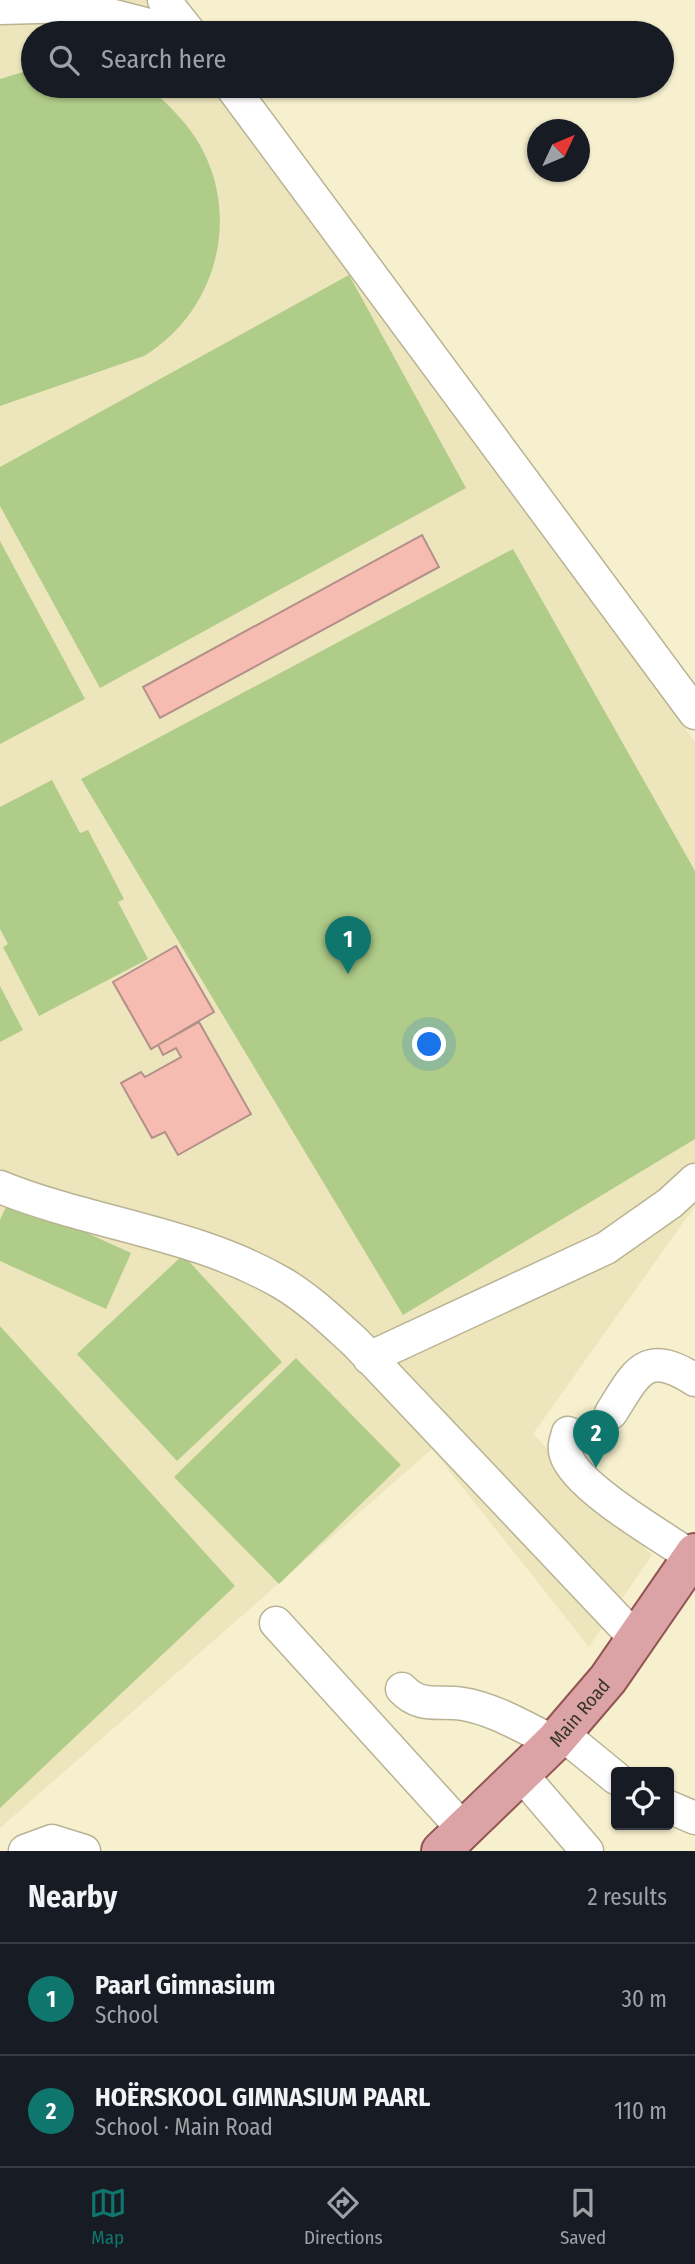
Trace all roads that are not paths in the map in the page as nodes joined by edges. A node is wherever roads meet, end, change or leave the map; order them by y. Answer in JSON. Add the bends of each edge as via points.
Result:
{"nodes":[{"id":1,"x":164,"y":0,"type":"edge"},
{"id":2,"x":77,"y":3,"type":"edge"},
{"id":3,"x":0,"y":8,"type":"edge"},
{"id":4,"x":139,"y":21,"type":"edge"},
{"id":5,"x":181,"y":21,"type":"edge"},
{"id":6,"x":240,"y":98,"type":"edge"},
{"id":7,"x":695,"y":713,"type":"edge"},
{"id":8,"x":695,"y":1180,"type":"edge"},
{"id":9,"x":0,"y":1187,"type":"edge"},
{"id":10,"x":369,"y":1358,"type":"junction"},
{"id":11,"x":695,"y":1380,"type":"edge"},
{"id":12,"x":611,"y":1413,"type":"dead end"},
{"id":13,"x":568,"y":1433,"type":"dead end"},
{"id":14,"x":694,"y":1555,"type":"edge"},
{"id":15,"x":276,"y":1623,"type":"dead end"},
{"id":16,"x":636,"y":1639,"type":"junction"},
{"id":17,"x":402,"y":1689,"type":"dead end"},
{"id":18,"x":558,"y":1738,"type":"junction"},
{"id":19,"x":521,"y":1774,"type":"junction"},
{"id":20,"x":611,"y":1775,"type":"edge"},
{"id":21,"x":674,"y":1809,"type":"edge"},
{"id":22,"x":695,"y":1818,"type":"edge"},
{"id":23,"x":452,"y":1840,"type":"edge"},
{"id":24,"x":25,"y":1851,"type":"edge"},
{"id":25,"x":84,"y":1851,"type":"edge"},
{"id":26,"x":587,"y":1851,"type":"edge"}],
"edges":[{"from":1,"to":5,"type":"street"},
{"from":2,"to":3,"type":"street"},
{"from":2,"to":4,"type":"street"},
{"from":6,"to":7,"type":"street"},
{"from":8,"to":10,"type":"street","via":[[606,1248]]},
{"from":9,"to":10,"type":"street","via":[[48,1206],[209,1250],[253,1268],[318,1308]]},
{"from":10,"to":16,"type":"street"},
{"from":11,"to":12,"type":"street","via":[[663,1364],[646,1366]]},
{"from":13,"to":14,"type":"street","via":[[566,1456],[587,1482]]},
{"from":14,"to":16,"type":"main road","name":"Main Road"},
{"from":15,"to":23,"type":"street"},
{"from":16,"to":18,"type":"main road","name":"Main Road"},
{"from":17,"to":18,"type":"street","via":[[418,1702],[462,1704]]},
{"from":18,"to":19,"type":"main road","name":"Main Road"},
{"from":18,"to":20,"type":"street"},
{"from":19,"to":23,"type":"main road","name":"Main Road"},
{"from":19,"to":26,"type":"street"},
{"from":21,"to":22,"type":"street"},
{"from":24,"to":25,"type":"street","via":[[52,1841]]}]}
